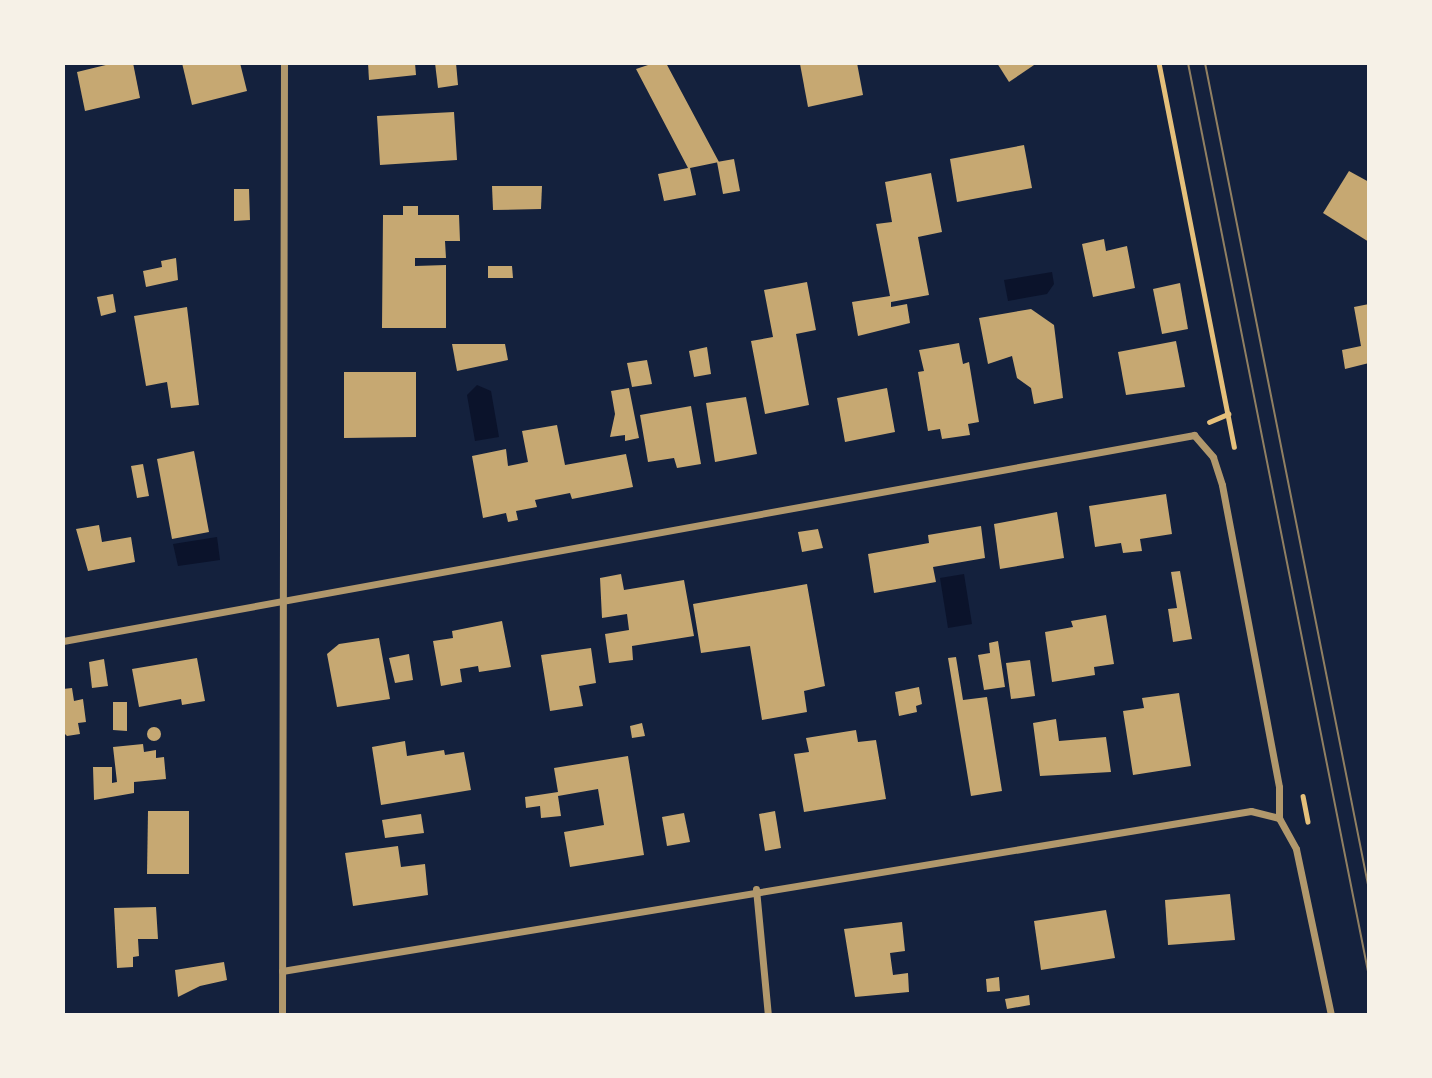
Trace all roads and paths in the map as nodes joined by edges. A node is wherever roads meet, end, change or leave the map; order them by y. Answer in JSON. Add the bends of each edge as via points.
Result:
{"nodes":[{"id":1,"x":284,"y":63,"type":"edge"},
{"id":2,"x":1159,"y":63,"type":"edge"},
{"id":3,"x":1228,"y":414,"type":"dead end"},
{"id":4,"x":281,"y":601,"type":"junction"},
{"id":5,"x":63,"y":641,"type":"edge"},
{"id":6,"x":1279,"y":818,"type":"junction"},
{"id":7,"x":756,"y":890,"type":"junction"},
{"id":8,"x":282,"y":971,"type":"junction"},
{"id":9,"x":282,"y":1015,"type":"edge"},
{"id":10,"x":768,"y":1015,"type":"edge"},
{"id":11,"x":1331,"y":1015,"type":"edge"}],
"edges":[{"from":1,"to":4,"type":"street"},
{"from":2,"to":3,"type":"path"},
{"from":4,"to":5,"type":"street"},
{"from":4,"to":6,"type":"street","via":[[1194,435],[1213,457],[1222,485],[1279,787]]},
{"from":4,"to":8,"type":"street"},
{"from":6,"to":7,"type":"street","via":[[1251,811]]},
{"from":6,"to":11,"type":"street","via":[[1296,849]]},
{"from":7,"to":8,"type":"street"},
{"from":7,"to":10,"type":"street"},
{"from":8,"to":9,"type":"street"}]}
